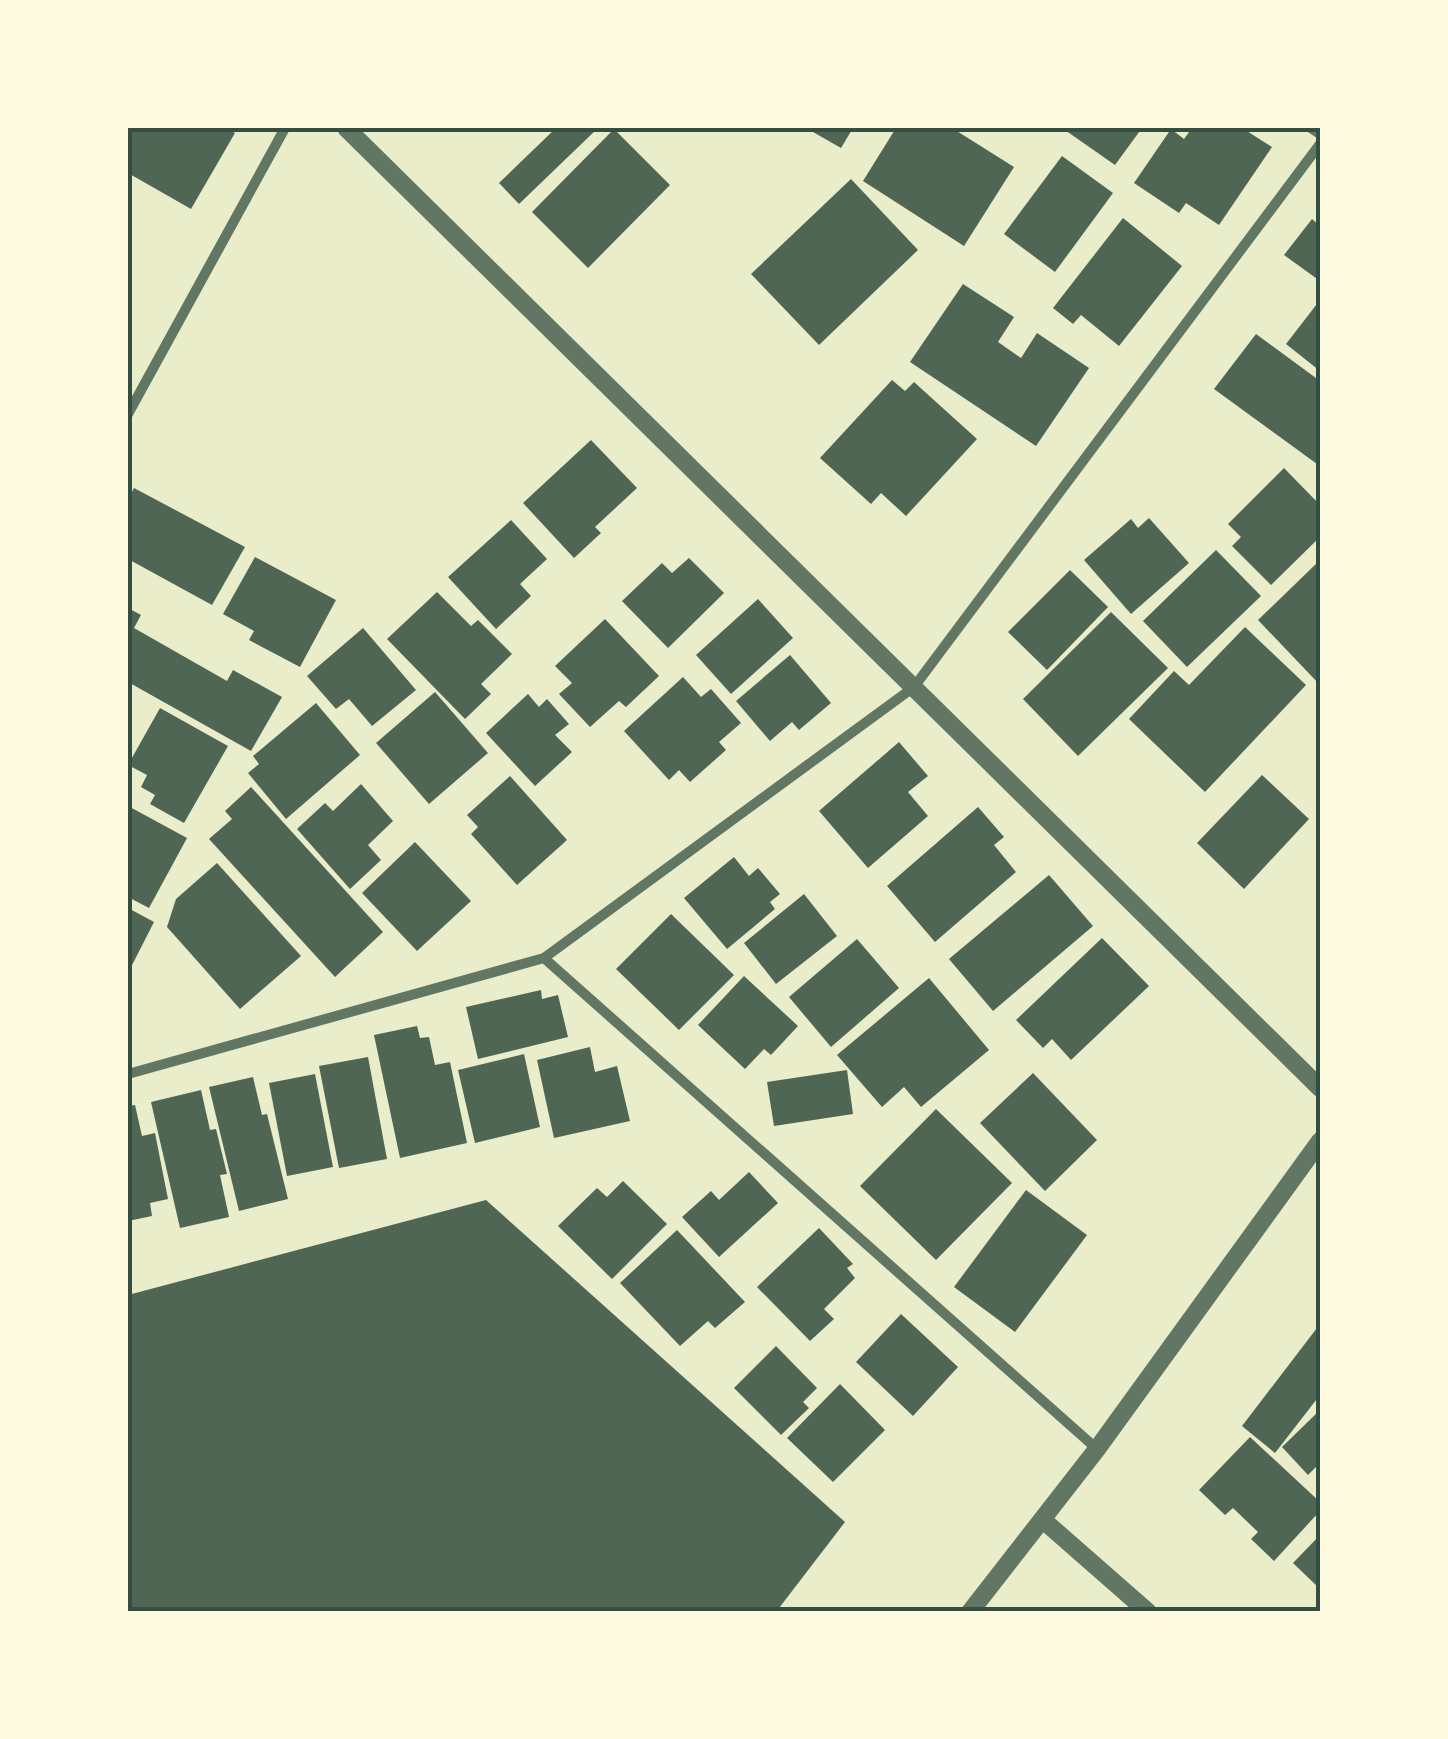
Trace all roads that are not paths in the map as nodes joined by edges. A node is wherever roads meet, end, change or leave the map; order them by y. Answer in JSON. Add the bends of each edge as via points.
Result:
{"nodes":[{"id":1,"x":285,"y":128,"type":"edge"},
{"id":2,"x":346,"y":128,"type":"edge"},
{"id":3,"x":1311,"y":128,"type":"edge"},
{"id":4,"x":1320,"y":134,"type":"edge"},
{"id":5,"x":1320,"y":144,"type":"edge"},
{"id":6,"x":128,"y":414,"type":"edge"},
{"id":7,"x":914,"y":687,"type":"junction"},
{"id":8,"x":544,"y":958,"type":"junction"},
{"id":9,"x":128,"y":1074,"type":"edge"},
{"id":10,"x":1320,"y":1088,"type":"edge"},
{"id":11,"x":1320,"y":1141,"type":"edge"},
{"id":12,"x":1096,"y":1450,"type":"junction"},
{"id":13,"x":1043,"y":1520,"type":"junction"},
{"id":14,"x":970,"y":1612,"type":"edge"},
{"id":15,"x":1148,"y":1612,"type":"edge"}],
"edges":[{"from":1,"to":6,"type":"street"},
{"from":2,"to":7,"type":"street"},
{"from":3,"to":4,"type":"street"},
{"from":5,"to":7,"type":"street"},
{"from":7,"to":8,"type":"street"},
{"from":7,"to":10,"type":"street"},
{"from":8,"to":9,"type":"street"},
{"from":8,"to":12,"type":"street"},
{"from":11,"to":12,"type":"street"},
{"from":12,"to":13,"type":"street"},
{"from":13,"to":14,"type":"street"},
{"from":13,"to":15,"type":"street"}]}
